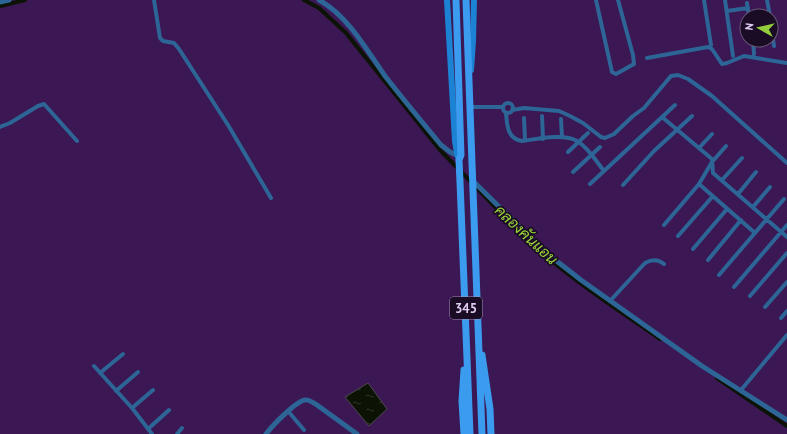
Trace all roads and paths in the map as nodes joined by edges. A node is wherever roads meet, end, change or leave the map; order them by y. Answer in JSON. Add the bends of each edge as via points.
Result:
{"nodes":[{"id":1,"x":9,"y":0,"type":"edge"},
{"id":2,"x":154,"y":0,"type":"edge"},
{"id":3,"x":318,"y":0,"type":"edge"},
{"id":4,"x":447,"y":0,"type":"edge"},
{"id":5,"x":456,"y":0,"type":"edge"},
{"id":6,"x":466,"y":0,"type":"edge"},
{"id":7,"x":474,"y":0,"type":"edge"},
{"id":8,"x":596,"y":0,"type":"edge"},
{"id":9,"x":618,"y":0,"type":"edge"},
{"id":10,"x":704,"y":0,"type":"edge"},
{"id":11,"x":725,"y":0,"type":"edge"},
{"id":12,"x":0,"y":2,"type":"edge"},
{"id":13,"x":747,"y":2,"type":"dead end"},
{"id":14,"x":748,"y":8,"type":"edge"},
{"id":15,"x":739,"y":9,"type":"edge"},
{"id":16,"x":727,"y":11,"type":"junction"},
{"id":17,"x":710,"y":45,"type":"dead end"},
{"id":18,"x":753,"y":48,"type":"edge"},
{"id":19,"x":754,"y":54,"type":"dead end"},
{"id":20,"x":733,"y":56,"type":"dead end"},
{"id":21,"x":647,"y":58,"type":"dead end"},
{"id":22,"x":787,"y":63,"type":"edge"},
{"id":23,"x":469,"y":82,"type":"junction"},
{"id":24,"x":675,"y":104,"type":"dead end"},
{"id":25,"x":470,"y":107,"type":"junction"},
{"id":26,"x":503,"y":107,"type":"junction"},
{"id":27,"x":512,"y":110,"type":"junction"},
{"id":28,"x":506,"y":112,"type":"junction"},
{"id":29,"x":542,"y":116,"type":"dead end"},
{"id":30,"x":662,"y":116,"type":"junction"},
{"id":31,"x":692,"y":116,"type":"dead end"},
{"id":32,"x":524,"y":118,"type":"dead end"},
{"id":33,"x":561,"y":119,"type":"dead end"},
{"id":34,"x":0,"y":127,"type":"edge"},
{"id":35,"x":677,"y":129,"type":"junction"},
{"id":36,"x":588,"y":133,"type":"dead end"},
{"id":37,"x":712,"y":134,"type":"dead end"},
{"id":38,"x":562,"y":137,"type":"junction"},
{"id":39,"x":543,"y":138,"type":"junction"},
{"id":40,"x":525,"y":140,"type":"junction"},
{"id":41,"x":77,"y":141,"type":"dead end"},
{"id":42,"x":578,"y":142,"type":"junction"},
{"id":43,"x":726,"y":146,"type":"dead end"},
{"id":44,"x":600,"y":147,"type":"dead end"},
{"id":45,"x":699,"y":148,"type":"junction"},
{"id":46,"x":568,"y":152,"type":"dead end"},
{"id":47,"x":591,"y":155,"type":"junction"},
{"id":48,"x":742,"y":158,"type":"dead end"},
{"id":49,"x":459,"y":160,"type":"junction"},
{"id":50,"x":712,"y":162,"type":"junction"},
{"id":51,"x":787,"y":163,"type":"edge"},
{"id":52,"x":604,"y":171,"type":"junction"},
{"id":53,"x":573,"y":172,"type":"dead end"},
{"id":54,"x":756,"y":172,"type":"dead end"},
{"id":55,"x":722,"y":180,"type":"junction"},
{"id":56,"x":473,"y":182,"type":"junction"},
{"id":57,"x":590,"y":184,"type":"dead end"},
{"id":58,"x":623,"y":184,"type":"dead end"},
{"id":59,"x":699,"y":184,"type":"junction"},
{"id":60,"x":770,"y":187,"type":"dead end"},
{"id":61,"x":738,"y":194,"type":"junction"},
{"id":62,"x":713,"y":196,"type":"junction"},
{"id":63,"x":271,"y":198,"type":"dead end"},
{"id":64,"x":784,"y":199,"type":"dead end"},
{"id":65,"x":753,"y":207,"type":"junction"},
{"id":66,"x":727,"y":209,"type":"junction"},
{"id":67,"x":767,"y":219,"type":"junction"},
{"id":68,"x":740,"y":220,"type":"junction"},
{"id":69,"x":664,"y":225,"type":"dead end"},
{"id":70,"x":787,"y":225,"type":"edge"},
{"id":71,"x":781,"y":232,"type":"junction"},
{"id":72,"x":755,"y":233,"type":"junction"},
{"id":73,"x":678,"y":236,"type":"dead end"},
{"id":74,"x":787,"y":236,"type":"edge"},
{"id":75,"x":692,"y":249,"type":"dead end"},
{"id":76,"x":787,"y":253,"type":"edge"},
{"id":77,"x":708,"y":260,"type":"dead end"},
{"id":78,"x":664,"y":264,"type":"dead end"},
{"id":79,"x":719,"y":275,"type":"dead end"},
{"id":80,"x":787,"y":282,"type":"edge"},
{"id":81,"x":734,"y":287,"type":"dead end"},
{"id":82,"x":750,"y":296,"type":"dead end"},
{"id":83,"x":610,"y":301,"type":"junction"},
{"id":84,"x":765,"y":307,"type":"dead end"},
{"id":85,"x":787,"y":311,"type":"edge"},
{"id":86,"x":781,"y":318,"type":"dead end"},
{"id":87,"x":787,"y":336,"type":"edge"},
{"id":88,"x":478,"y":338,"type":"junction"},
{"id":89,"x":123,"y":354,"type":"dead end"},
{"id":90,"x":94,"y":366,"type":"dead end"},
{"id":91,"x":138,"y":372,"type":"dead end"},
{"id":92,"x":100,"y":374,"type":"junction"},
{"id":93,"x":153,"y":390,"type":"dead end"},
{"id":94,"x":740,"y":390,"type":"junction"},
{"id":95,"x":116,"y":391,"type":"junction"},
{"id":96,"x":132,"y":408,"type":"junction"},
{"id":97,"x":169,"y":410,"type":"dead end"},
{"id":98,"x":288,"y":411,"type":"junction"},
{"id":99,"x":466,"y":411,"type":"junction"},
{"id":100,"x":491,"y":417,"type":"junction"},
{"id":101,"x":481,"y":419,"type":"junction"},
{"id":102,"x":787,"y":420,"type":"edge"},
{"id":103,"x":182,"y":428,"type":"dead end"},
{"id":104,"x":148,"y":429,"type":"junction"},
{"id":105,"x":304,"y":430,"type":"dead end"},
{"id":106,"x":152,"y":434,"type":"edge"},
{"id":107,"x":177,"y":434,"type":"edge"},
{"id":108,"x":266,"y":434,"type":"edge"},
{"id":109,"x":357,"y":434,"type":"edge"},
{"id":110,"x":464,"y":434,"type":"edge"},
{"id":111,"x":470,"y":434,"type":"edge"},
{"id":112,"x":482,"y":434,"type":"edge"},
{"id":113,"x":491,"y":434,"type":"edge"}],
"edges":[{"from":1,"to":12,"type":"street"},
{"from":2,"to":63,"type":"street","via":[[160,38],[163,42],[174,43],[179,49]]},
{"from":3,"to":49,"type":"street","via":[[354,31],[441,145]]},
{"from":4,"to":49,"type":"main road","number":"345","via":[[455,141]]},
{"from":5,"to":49,"type":"main road","number":"345"},
{"from":6,"to":23,"type":"main road","number":"345"},
{"from":7,"to":23,"type":"main road","number":"345"},
{"from":8,"to":9,"type":"street","via":[[612,72],[616,74],[634,64]]},
{"from":10,"to":17,"type":"street"},
{"from":11,"to":16,"type":"street"},
{"from":13,"to":14,"type":"street"},
{"from":15,"to":16,"type":"street"},
{"from":16,"to":20,"type":"street"},
{"from":18,"to":19,"type":"street"},
{"from":21,"to":22,"type":"street","via":[[708,47],[722,64],[744,56]]},
{"from":23,"to":25,"type":"main road","number":"345"},
{"from":24,"to":30,"type":"street"},
{"from":25,"to":26,"type":"street"},
{"from":25,"to":56,"type":"main road","number":"345"},
{"from":26,"to":27,"type":"street","via":[[505,103],[510,103]]},
{"from":26,"to":28,"type":"street"},
{"from":27,"to":28,"type":"street"},
{"from":27,"to":51,"type":"street","via":[[524,108],[559,111],[605,138],[614,134],[644,108],[671,76],[678,75],[712,96]]},
{"from":28,"to":40,"type":"street","via":[[512,136],[516,140]]},
{"from":29,"to":39,"type":"street"},
{"from":30,"to":35,"type":"street"},
{"from":30,"to":52,"type":"street"},
{"from":31,"to":35,"type":"street"},
{"from":32,"to":40,"type":"street"},
{"from":33,"to":38,"type":"street"},
{"from":34,"to":41,"type":"street","via":[[44,104]]},
{"from":35,"to":45,"type":"street"},
{"from":35,"to":58,"type":"street"},
{"from":36,"to":42,"type":"street"},
{"from":37,"to":45,"type":"street"},
{"from":38,"to":39,"type":"street"},
{"from":38,"to":42,"type":"street"},
{"from":39,"to":40,"type":"street"},
{"from":42,"to":46,"type":"street"},
{"from":42,"to":47,"type":"street"},
{"from":43,"to":50,"type":"street"},
{"from":44,"to":47,"type":"street"},
{"from":45,"to":50,"type":"street","via":[[712,159]]},
{"from":47,"to":52,"type":"street"},
{"from":47,"to":53,"type":"street"},
{"from":48,"to":55,"type":"street"},
{"from":49,"to":99,"type":"main road","number":"345","via":[[466,324]]},
{"from":50,"to":55,"type":"street","via":[[713,173]]},
{"from":50,"to":59,"type":"street"},
{"from":52,"to":57,"type":"street"},
{"from":54,"to":61,"type":"street"},
{"from":55,"to":61,"type":"street"},
{"from":56,"to":83,"type":"street","via":[[545,252]]},
{"from":56,"to":88,"type":"main road","number":"345"},
{"from":59,"to":62,"type":"street"},
{"from":59,"to":69,"type":"street"},
{"from":60,"to":65,"type":"street"},
{"from":61,"to":65,"type":"street"},
{"from":62,"to":66,"type":"street"},
{"from":62,"to":73,"type":"street"},
{"from":64,"to":67,"type":"street"},
{"from":65,"to":67,"type":"street"},
{"from":66,"to":68,"type":"street"},
{"from":66,"to":75,"type":"street"},
{"from":67,"to":71,"type":"street"},
{"from":67,"to":72,"type":"street"},
{"from":68,"to":72,"type":"street"},
{"from":68,"to":77,"type":"street"},
{"from":70,"to":71,"type":"street"},
{"from":71,"to":74,"type":"street"},
{"from":71,"to":81,"type":"street"},
{"from":72,"to":79,"type":"street"},
{"from":76,"to":82,"type":"street"},
{"from":78,"to":83,"type":"street","via":[[656,260],[645,263]]},
{"from":80,"to":84,"type":"street"},
{"from":83,"to":94,"type":"street"},
{"from":85,"to":86,"type":"street"},
{"from":87,"to":94,"type":"street"},
{"from":88,"to":100,"type":"main road"},
{"from":88,"to":101,"type":"main road","number":"345"},
{"from":89,"to":92,"type":"street"},
{"from":90,"to":92,"type":"street"},
{"from":91,"to":95,"type":"street"},
{"from":92,"to":95,"type":"street"},
{"from":93,"to":96,"type":"street"},
{"from":94,"to":102,"type":"street"},
{"from":95,"to":96,"type":"street"},
{"from":96,"to":104,"type":"street"},
{"from":97,"to":104,"type":"street"},
{"from":98,"to":105,"type":"street"},
{"from":98,"to":108,"type":"street"},
{"from":98,"to":109,"type":"street","via":[[299,402],[310,400]]},
{"from":99,"to":110,"type":"main road"},
{"from":99,"to":111,"type":"main road","number":"345"},
{"from":100,"to":101,"type":"main road","via":[[486,414]]},
{"from":100,"to":113,"type":"main road"},
{"from":101,"to":112,"type":"main road","number":"345"},
{"from":103,"to":107,"type":"street"},
{"from":104,"to":106,"type":"street"}]}
